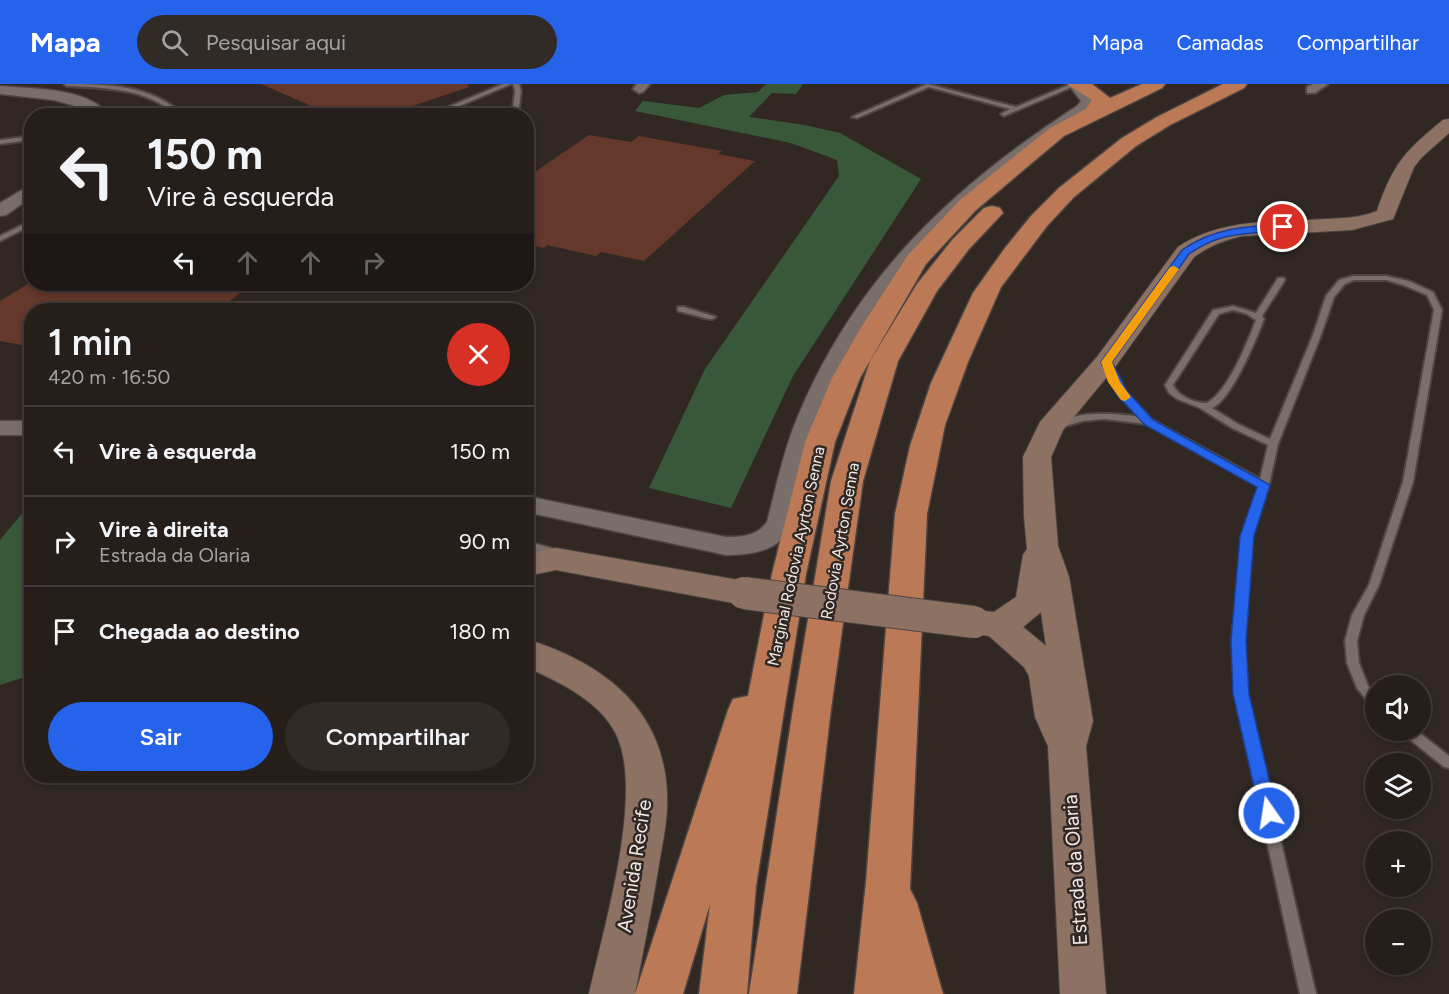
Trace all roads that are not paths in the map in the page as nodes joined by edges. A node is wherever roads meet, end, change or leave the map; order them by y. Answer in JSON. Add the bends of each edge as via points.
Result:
{"nodes":[{"id":1,"x":67,"y":84,"type":"edge"},
{"id":2,"x":508,"y":84,"type":"edge"},
{"id":3,"x":516,"y":84,"type":"edge"},
{"id":4,"x":1076,"y":84,"type":"edge"},
{"id":5,"x":1116,"y":84,"type":"edge"},
{"id":6,"x":1156,"y":84,"type":"edge"},
{"id":7,"x":1184,"y":84,"type":"edge"},
{"id":8,"x":1238,"y":84,"type":"edge"},
{"id":9,"x":0,"y":90,"type":"edge"},
{"id":10,"x":93,"y":108,"type":"edge"},
{"id":11,"x":174,"y":108,"type":"edge"},
{"id":12,"x":450,"y":108,"type":"edge"},
{"id":13,"x":516,"y":108,"type":"edge"},
{"id":14,"x":1016,"y":109,"type":"junction"},
{"id":15,"x":1094,"y":113,"type":"junction"},
{"id":16,"x":1004,"y":114,"type":"dead end"},
{"id":17,"x":855,"y":117,"type":"dead end"},
{"id":18,"x":1449,"y":124,"type":"edge"},
{"id":19,"x":24,"y":139,"type":"edge"},
{"id":20,"x":0,"y":142,"type":"edge"},
{"id":21,"x":24,"y":194,"type":"edge"},
{"id":22,"x":0,"y":211,"type":"edge"},
{"id":23,"x":24,"y":226,"type":"edge"},
{"id":24,"x":0,"y":239,"type":"edge"},
{"id":25,"x":1281,"y":280,"type":"dead end"},
{"id":26,"x":681,"y":309,"type":"dead end"},
{"id":27,"x":1258,"y":316,"type":"junction"},
{"id":28,"x":712,"y":317,"type":"dead end"},
{"id":29,"x":1106,"y":362,"type":"junction"},
{"id":30,"x":1203,"y":406,"type":"junction"},
{"id":31,"x":1149,"y":422,"type":"junction"},
{"id":32,"x":0,"y":428,"type":"edge"},
{"id":33,"x":24,"y":428,"type":"edge"},
{"id":34,"x":1050,"y":428,"type":"junction"},
{"id":35,"x":1273,"y":444,"type":"junction"},
{"id":36,"x":1264,"y":485,"type":"junction"},
{"id":37,"x":534,"y":506,"type":"edge"},
{"id":38,"x":1041,"y":546,"type":"junction"},
{"id":39,"x":536,"y":558,"type":"edge"},
{"id":40,"x":780,"y":622,"type":"junction"},
{"id":41,"x":986,"y":624,"type":"junction"},
{"id":42,"x":534,"y":656,"type":"edge"},
{"id":43,"x":1365,"y":690,"type":"edge"},
{"id":44,"x":1420,"y":741,"type":"edge"},
{"id":45,"x":1066,"y":746,"type":"junction"},
{"id":46,"x":1449,"y":763,"type":"edge"},
{"id":47,"x":888,"y":882,"type":"junction"},
{"id":48,"x":612,"y":994,"type":"edge"},
{"id":49,"x":659,"y":994,"type":"edge"},
{"id":50,"x":723,"y":994,"type":"edge"},
{"id":51,"x":774,"y":994,"type":"edge"},
{"id":52,"x":878,"y":994,"type":"edge"},
{"id":53,"x":919,"y":994,"type":"edge"},
{"id":54,"x":1083,"y":994,"type":"edge"},
{"id":55,"x":1308,"y":994,"type":"edge"}],
"edges":[{"from":1,"to":11,"type":"lane","via":[[151,95]]},
{"from":2,"to":12,"type":"lane"},
{"from":3,"to":13,"type":"lane"},
{"from":4,"to":5,"type":"highway"},
{"from":4,"to":14,"type":"lane"},
{"from":4,"to":15,"type":"highway","via":[[1102,99]]},
{"from":4,"to":37,"type":"street","name":"Marginal Rodovia Ayrton Senna","via":[[1088,100],[1083,109],[1008,159],[928,230],[861,318],[830,370],[807,423],[780,522],[773,533],[756,543],[726,546]]},
{"from":6,"to":15,"type":"highway","name":"Marginal Rodovia Ayrton Senna"},
{"from":7,"to":51,"type":"highway","name":"Rodovia Ayrton Senna","via":[[1125,112],[1085,137],[1016,190],[961,244],[926,289],[884,361],[848,481],[812,709]]},
{"from":8,"to":47,"type":"highway","via":[[1141,134],[1064,192],[1024,236],[987,289],[944,382],[919,465],[911,514]]},
{"from":9,"to":10,"type":"street","via":[[71,98]]},
{"from":14,"to":16,"type":"lane"},
{"from":14,"to":17,"type":"lane","via":[[929,86]]},
{"from":15,"to":40,"type":"highway","name":"Marginal Rodovia Ayrton Senna","via":[[1040,144],[983,192],[916,260],[891,299],[846,378],[820,442]]},
{"from":18,"to":29,"type":"main road","name":"Estrada da Olaria","via":[[1415,153],[1398,179],[1386,214],[1377,219],[1242,230],[1199,243],[1186,252]]},
{"from":19,"to":20,"type":"lane"},
{"from":21,"to":22,"type":"street"},
{"from":23,"to":24,"type":"lane"},
{"from":25,"to":27,"type":"lane"},
{"from":26,"to":28,"type":"lane"},
{"from":27,"to":30,"type":"lane","via":[[1258,326],[1225,393],[1214,404]]},
{"from":27,"to":30,"type":"lane","via":[[1233,308],[1216,312],[1169,385],[1179,398]]},
{"from":29,"to":31,"type":"lane","via":[[1122,393]]},
{"from":29,"to":34,"type":"main road","name":"Estrada da Olaria"},
{"from":30,"to":35,"type":"lane"},
{"from":31,"to":34,"type":"lane","via":[[1097,414]]},
{"from":31,"to":36,"type":"lane"},
{"from":32,"to":33,"type":"street"},
{"from":34,"to":38,"type":"main road","name":"Estrada da Olaria","via":[[1037,457]]},
{"from":35,"to":36,"type":"lane"},
{"from":35,"to":43,"type":"lane","via":[[1330,296],[1342,282],[1386,278],[1430,294],[1438,310],[1408,482],[1351,641],[1353,663]]},
{"from":36,"to":55,"type":"lane","via":[[1247,536],[1238,641],[1241,694]]},
{"from":38,"to":41,"type":"main road","name":"Estrada da Olaria","via":[[1034,598],[1025,611]]},
{"from":38,"to":45,"type":"main road","name":"Estrada da Olaria","via":[[1053,577],[1074,721]]},
{"from":39,"to":41,"type":"main road","bridge":true,"via":[[744,593]]},
{"from":40,"to":49,"type":"highway","via":[[768,641]]},
{"from":40,"to":50,"type":"highway","name":"Marginal Rodovia Ayrton Senna","via":[[734,886]]},
{"from":41,"to":45,"type":"main road","name":"Estrada da Olaria","via":[[1037,658],[1047,676],[1054,717]]},
{"from":42,"to":48,"type":"main road","name":"Avenida Recife","via":[[578,675],[616,706],[634,731],[645,771],[646,810]]},
{"from":44,"to":46,"type":"lane"},
{"from":45,"to":54,"type":"main road","name":"Estrada da Olaria"},
{"from":47,"to":52,"type":"highway"},
{"from":47,"to":53,"type":"highway"}]}
